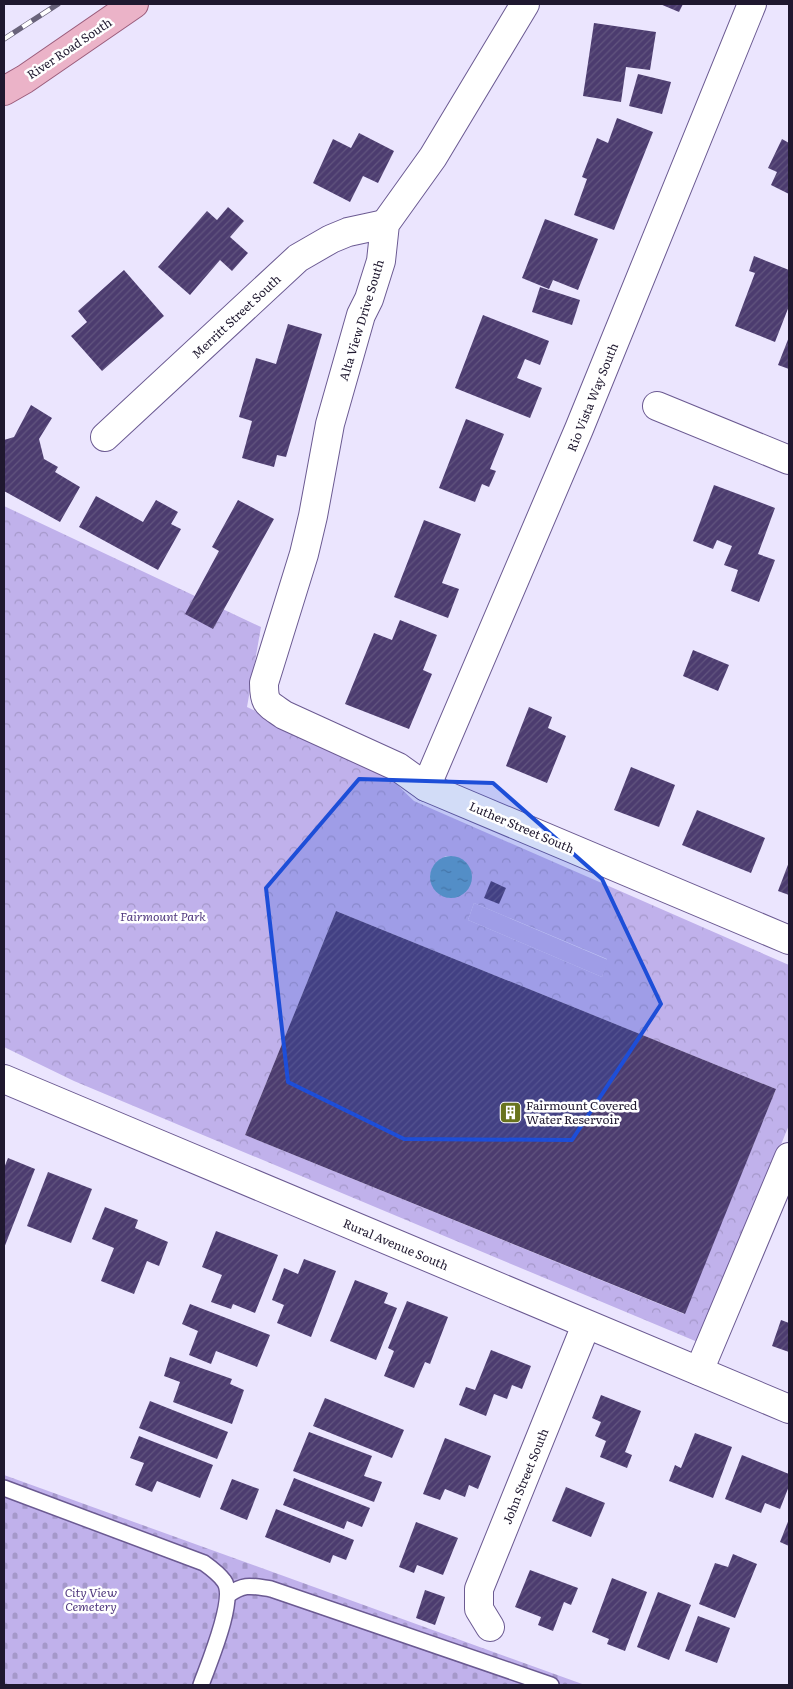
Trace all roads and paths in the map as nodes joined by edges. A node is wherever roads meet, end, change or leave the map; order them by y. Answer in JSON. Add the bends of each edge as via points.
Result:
{"nodes":[{"id":1,"x":134,"y":4,"type":"edge"},
{"id":2,"x":525,"y":4,"type":"edge"},
{"id":3,"x":752,"y":4,"type":"edge"},
{"id":4,"x":4,"y":91,"type":"edge"},
{"id":5,"x":384,"y":224,"type":"junction"},
{"id":6,"x":657,"y":406,"type":"dead end"},
{"id":7,"x":105,"y":437,"type":"dead end"},
{"id":8,"x":789,"y":460,"type":"edge"},
{"id":9,"x":264,"y":698,"type":"joint"},
{"id":10,"x":426,"y":787,"type":"junction"},
{"id":11,"x":789,"y":940,"type":"edge"},
{"id":12,"x":4,"y":1079,"type":"edge"},
{"id":13,"x":789,"y":1157,"type":"edge"},
{"id":14,"x":586,"y":1324,"type":"junction"},
{"id":15,"x":699,"y":1371,"type":"junction"},
{"id":16,"x":789,"y":1409,"type":"edge"},
{"id":17,"x":4,"y":1488,"type":"edge"},
{"id":18,"x":228,"y":1595,"type":"junction"},
{"id":19,"x":490,"y":1627,"type":"dead end"},
{"id":20,"x":201,"y":1685,"type":"edge"},
{"id":21,"x":551,"y":1685,"type":"edge"}],
"edges":[{"from":1,"to":4,"type":"main road","name":"River Road South"},
{"from":2,"to":5,"type":"street","via":[[433,157]]},
{"from":3,"to":10,"type":"street","name":"Rio Vista Way South","via":[[579,429]]},
{"from":5,"to":7,"type":"street","name":"Merritt Street South","via":[[348,232],[298,258]]},
{"from":5,"to":9,"type":"street","name":"Alta View Drive South","via":[[381,261],[361,315],[330,424],[304,554],[264,683]]},
{"from":6,"to":8,"type":"street"},
{"from":9,"to":10,"type":"street","name":"Luther Street South","via":[[284,714],[398,767]]},
{"from":10,"to":11,"type":"street","name":"Luther Street South"},
{"from":12,"to":14,"type":"street","name":"Rural Avenue South"},
{"from":13,"to":15,"type":"street"},
{"from":14,"to":15,"type":"street","name":"Rural Avenue South"},
{"from":14,"to":19,"type":"street","name":"John Street South","via":[[479,1589],[479,1609]]},
{"from":15,"to":16,"type":"street","name":"Rural Avenue South"},
{"from":17,"to":18,"type":"lane","via":[[204,1562],[226,1582]]},
{"from":18,"to":20,"type":"lane","via":[[226,1613]]},
{"from":18,"to":21,"type":"lane","via":[[238,1587],[271,1589]]}]}
